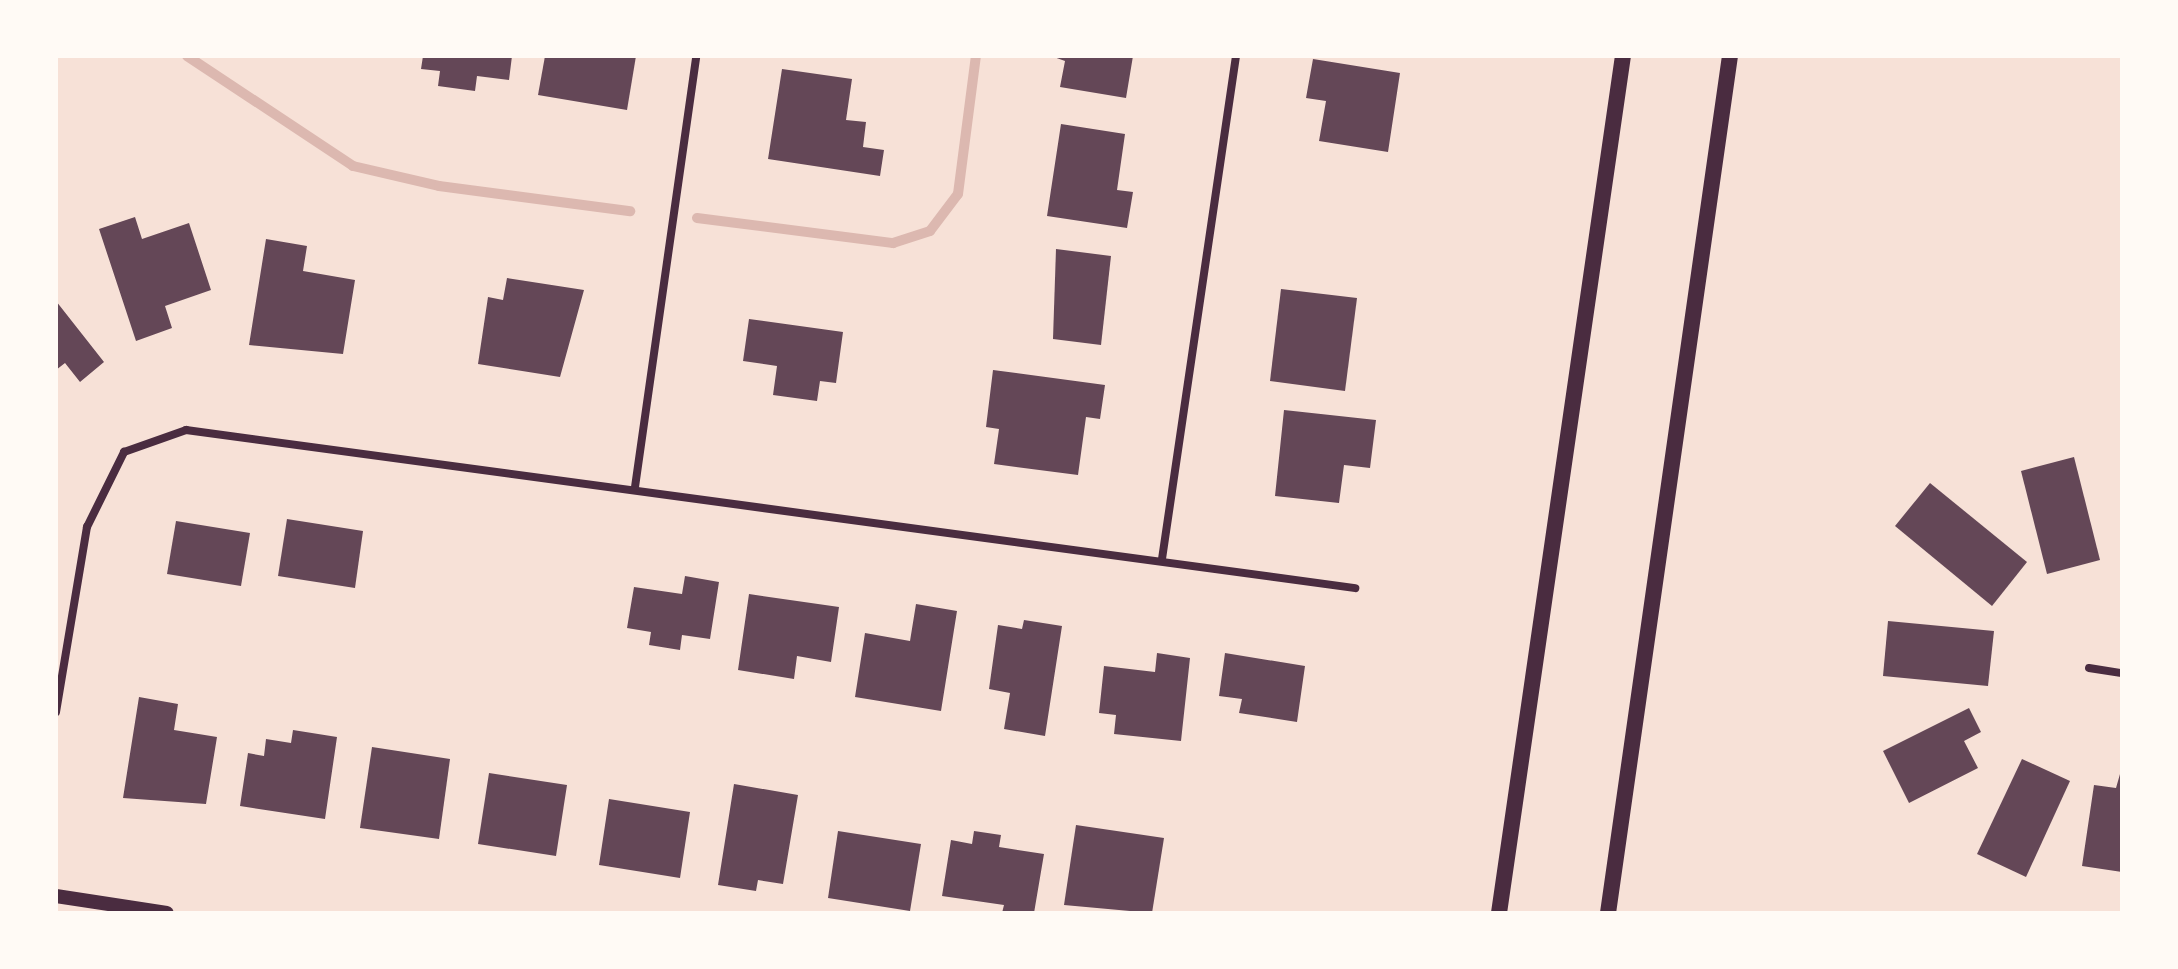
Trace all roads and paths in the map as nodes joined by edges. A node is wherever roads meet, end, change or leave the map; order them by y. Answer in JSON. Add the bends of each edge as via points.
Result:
{"nodes":[{"id":1,"x":696,"y":56,"type":"edge"},
{"id":2,"x":1236,"y":56,"type":"edge"},
{"id":3,"x":1623,"y":56,"type":"edge"},
{"id":4,"x":1730,"y":56,"type":"edge"},
{"id":5,"x":635,"y":487,"type":"junction"},
{"id":6,"x":1162,"y":559,"type":"junction"},
{"id":7,"x":1355,"y":588,"type":"dead end"},
{"id":8,"x":2089,"y":668,"type":"dead end"},
{"id":9,"x":2122,"y":673,"type":"edge"},
{"id":10,"x":56,"y":712,"type":"edge"},
{"id":11,"x":56,"y":896,"type":"edge"},
{"id":12,"x":167,"y":913,"type":"edge"},
{"id":13,"x":1499,"y":913,"type":"edge"},
{"id":14,"x":1608,"y":913,"type":"edge"}],
"edges":[{"from":1,"to":5,"type":"street"},
{"from":2,"to":6,"type":"street"},
{"from":3,"to":13,"type":"main road"},
{"from":4,"to":14,"type":"main road"},
{"from":5,"to":6,"type":"street"},
{"from":5,"to":10,"type":"street","via":[[186,430],[124,452],[87,527]]},
{"from":6,"to":7,"type":"street"},
{"from":8,"to":9,"type":"street"},
{"from":11,"to":12,"type":"street"}]}
